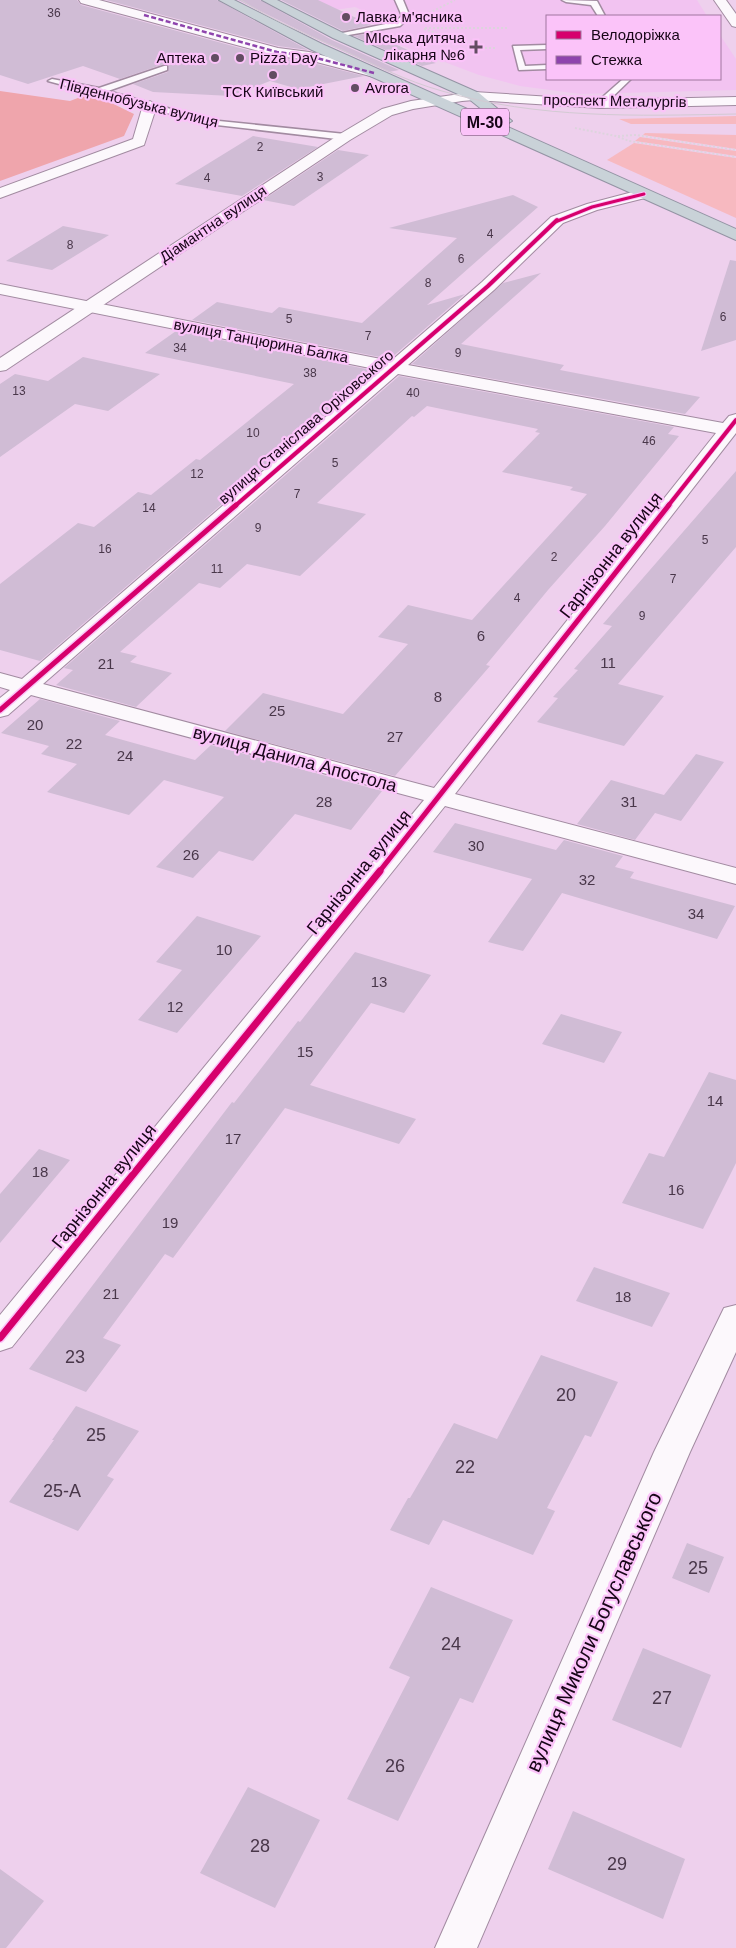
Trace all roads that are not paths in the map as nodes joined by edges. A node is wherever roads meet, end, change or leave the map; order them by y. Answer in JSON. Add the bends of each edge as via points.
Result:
{"nodes":[{"id":1,"x":85,"y":0,"type":"edge"},
{"id":2,"x":225,"y":0,"type":"edge"},
{"id":3,"x":268,"y":0,"type":"edge"},
{"id":4,"x":399,"y":0,"type":"edge"},
{"id":5,"x":566,"y":0,"type":"edge"},
{"id":6,"x":720,"y":0,"type":"edge"},
{"id":7,"x":600,"y":15,"type":"edge"},
{"id":8,"x":736,"y":23,"type":"edge"},
{"id":9,"x":337,"y":35,"type":"junction"},
{"id":10,"x":546,"y":47,"type":"edge"},
{"id":11,"x":546,"y":67,"type":"edge"},
{"id":12,"x":164,"y":68,"type":"dead end"},
{"id":13,"x":374,"y":73,"type":"junction"},
{"id":14,"x":626,"y":80,"type":"edge"},
{"id":15,"x":52,"y":81,"type":"dead end"},
{"id":16,"x":100,"y":91,"type":"junction"},
{"id":17,"x":474,"y":96,"type":"junction"},
{"id":18,"x":435,"y":101,"type":"junction"},
{"id":19,"x":736,"y":101,"type":"edge"},
{"id":20,"x":600,"y":104,"type":"junction"},
{"id":21,"x":150,"y":105,"type":"junction"},
{"id":22,"x":345,"y":137,"type":"junction"},
{"id":23,"x":534,"y":144,"type":"junction"},
{"id":24,"x":0,"y":193,"type":"edge"},
{"id":25,"x":644,"y":194,"type":"junction"},
{"id":26,"x":736,"y":235,"type":"edge"},
{"id":27,"x":0,"y":289,"type":"edge"},
{"id":28,"x":90,"y":306,"type":"junction"},
{"id":29,"x":0,"y":366,"type":"edge"},
{"id":30,"x":392,"y":367,"type":"junction"},
{"id":31,"x":732,"y":425,"type":"edge"},
{"id":32,"x":0,"y":680,"type":"edge"},
{"id":33,"x":26,"y":688,"type":"junction"},
{"id":34,"x":0,"y":710,"type":"edge"},
{"id":35,"x":439,"y":798,"type":"junction"},
{"id":36,"x":736,"y":876,"type":"edge"},
{"id":37,"x":736,"y":1317,"type":"edge"},
{"id":38,"x":0,"y":1338,"type":"edge"},
{"id":39,"x":456,"y":1948,"type":"edge"}],
"edges":[{"from":1,"to":13,"type":"street","via":[[277,52],[309,56]]},
{"from":2,"to":13,"type":"highway","number":"М-30"},
{"from":3,"to":9,"type":"highway","number":"М-30"},
{"from":4,"to":9,"type":"lane","via":[[406,17],[397,24]]},
{"from":5,"to":7,"type":"lane","via":[[594,3]]},
{"from":6,"to":8,"type":"street"},
{"from":9,"to":17,"type":"highway","number":"М-30"},
{"from":10,"to":11,"type":"lane","via":[[516,48],[522,68]]},
{"from":12,"to":16,"type":"lane"},
{"from":13,"to":18,"type":"highway","number":"М-30"},
{"from":14,"to":20,"type":"lane"},
{"from":15,"to":16,"type":"lane","name":"Південнобузька вулиця"},
{"from":16,"to":21,"type":"lane","name":"Південнобузька вулиця"},
{"from":17,"to":18,"type":"street","name":"проспект Металургів"},
{"from":17,"to":20,"type":"street","name":"проспект Металургів"},
{"from":17,"to":23,"type":"highway","number":"М-30"},
{"from":18,"to":22,"type":"street","name":"Діамантна вулиця","via":[[386,112]]},
{"from":18,"to":23,"type":"highway","number":"М-30"},
{"from":19,"to":20,"type":"street","name":"проспект Металургів"},
{"from":21,"to":22,"type":"lane","name":"Південнобузька вулиця","via":[[208,122]]},
{"from":21,"to":24,"type":"street","via":[[139,142]]},
{"from":22,"to":28,"type":"street","name":"Діамантна вулиця"},
{"from":23,"to":25,"type":"highway","number":"М-30"},
{"from":25,"to":26,"type":"highway","number":"М-30"},
{"from":25,"to":30,"type":"street","name":"вулиця Станіслава Оріховського","via":[[557,220],[488,286]]},
{"from":27,"to":28,"type":"street","name":"вулиця Танцюрина Балка"},
{"from":28,"to":29,"type":"street","name":"Діамантна вулиця"},
{"from":28,"to":30,"type":"street","name":"вулиця Танцюрина Балка"},
{"from":30,"to":31,"type":"street","name":"вулиця Танцюрина Балка"},
{"from":30,"to":33,"type":"street","name":"вулиця Станіслава Оріховського"},
{"from":31,"to":35,"type":"street","name":"Гарнізонна вулиця"},
{"from":32,"to":33,"type":"street","name":"вулиця Данила Апостола"},
{"from":33,"to":34,"type":"street","name":"вулиця Станіслава Оріховського"},
{"from":33,"to":35,"type":"street","name":"вулиця Данила Апостола"},
{"from":35,"to":36,"type":"street","name":"вулиця Данила Апостола"},
{"from":35,"to":38,"type":"street","name":"Гарнізонна вулиця"},
{"from":37,"to":39,"type":"street","name":"вулиця Миколи Богуславського","via":[[672,1452]]}]}
